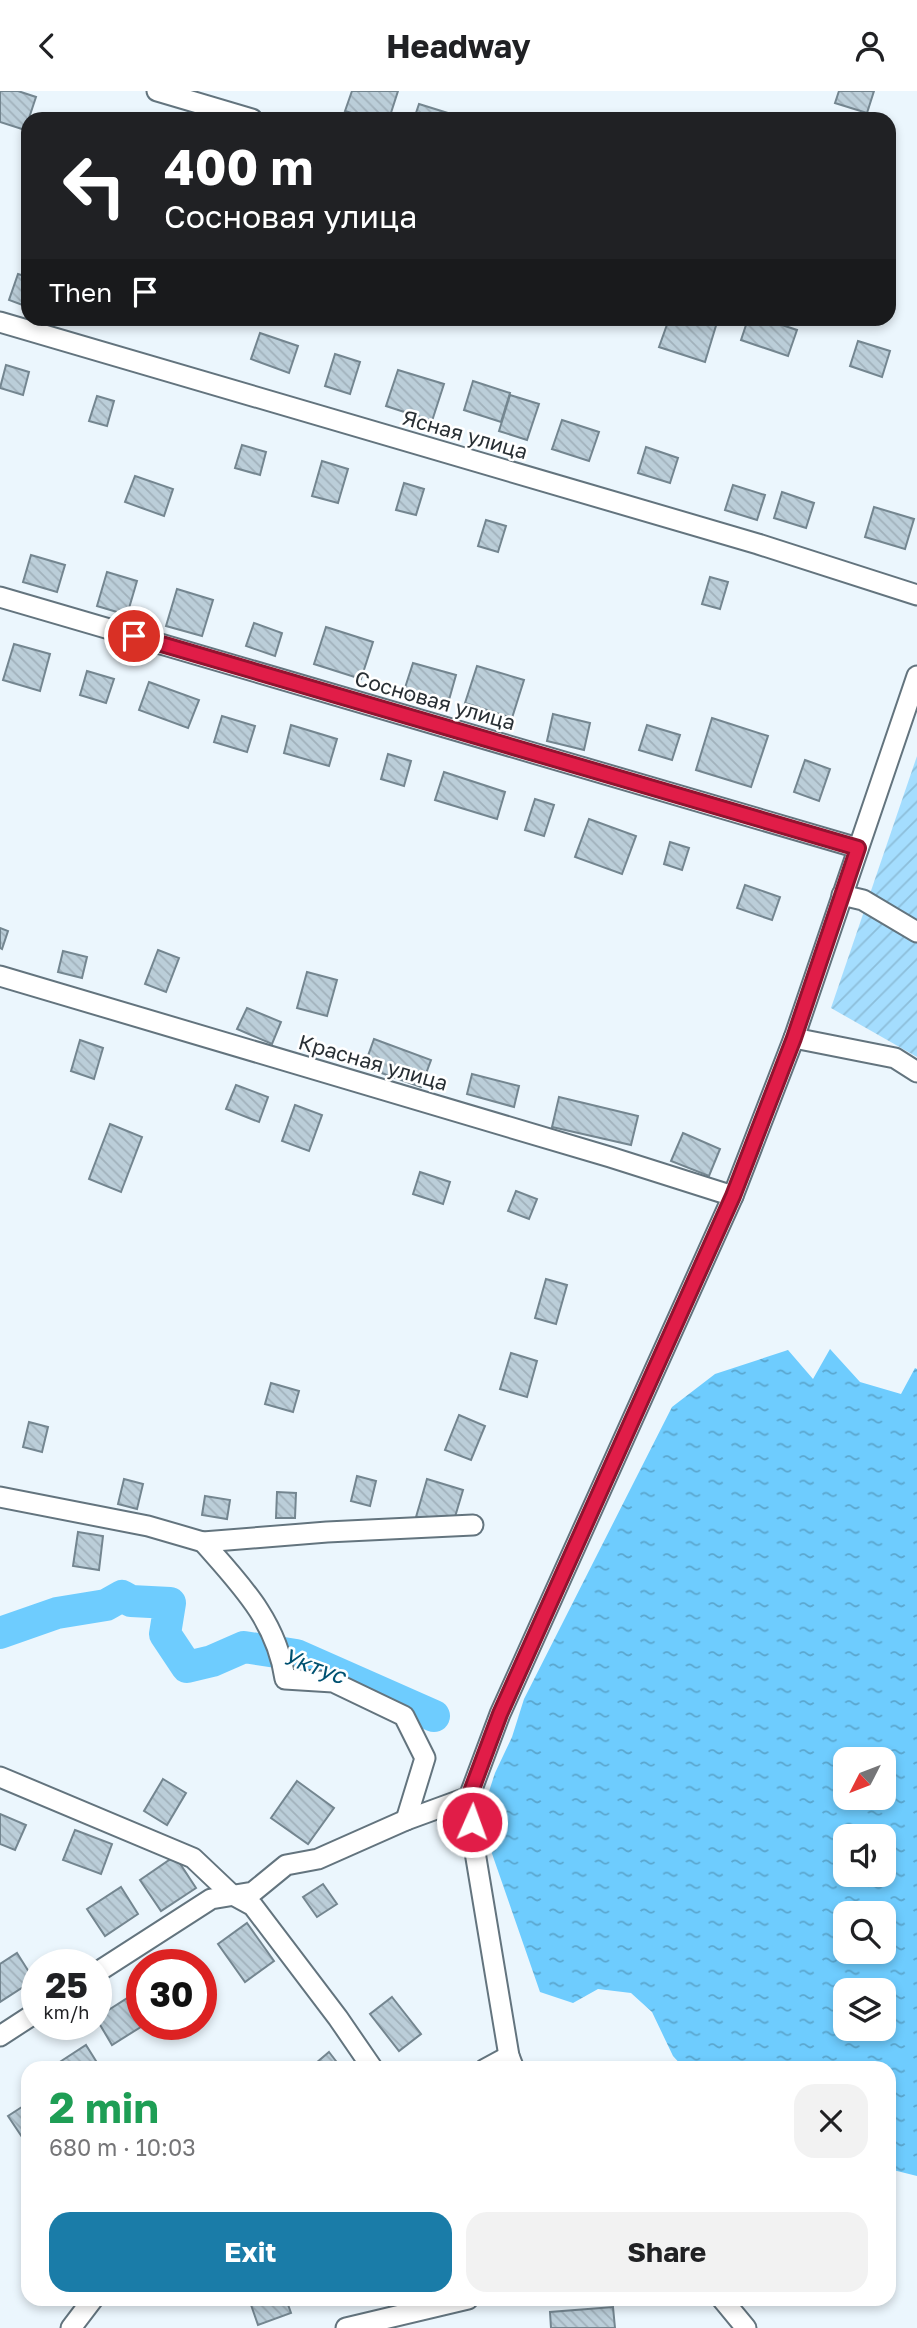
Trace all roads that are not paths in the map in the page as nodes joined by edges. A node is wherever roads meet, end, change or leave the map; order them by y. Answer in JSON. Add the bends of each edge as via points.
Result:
{"nodes":[{"id":1,"x":157,"y":91,"type":"edge"},
{"id":2,"x":228,"y":112,"type":"edge"},
{"id":3,"x":0,"y":322,"type":"edge"},
{"id":4,"x":917,"y":595,"type":"edge"},
{"id":5,"x":0,"y":597,"type":"edge"},
{"id":6,"x":917,"y":676,"type":"edge"},
{"id":7,"x":858,"y":848,"type":"junction"},
{"id":8,"x":842,"y":895,"type":"junction"},
{"id":9,"x":917,"y":932,"type":"edge"},
{"id":10,"x":0,"y":976,"type":"edge"},
{"id":11,"x":794,"y":1038,"type":"junction"},
{"id":12,"x":917,"y":1072,"type":"edge"},
{"id":13,"x":733,"y":1196,"type":"junction"},
{"id":14,"x":0,"y":1497,"type":"edge"},
{"id":15,"x":473,"y":1525,"type":"dead end"},
{"id":16,"x":203,"y":1542,"type":"junction"},
{"id":17,"x":0,"y":1777,"type":"edge"},
{"id":18,"x":469,"y":1797,"type":"junction"},
{"id":19,"x":406,"y":1820,"type":"junction"},
{"id":20,"x":231,"y":1894,"type":"junction"},
{"id":21,"x":112,"y":1963,"type":"edge"},
{"id":22,"x":21,"y":2022,"type":"edge"},
{"id":23,"x":0,"y":2036,"type":"edge"},
{"id":24,"x":368,"y":2061,"type":"edge"},
{"id":25,"x":511,"y":2061,"type":"edge"},
{"id":26,"x":88,"y":2306,"type":"edge"},
{"id":27,"x":439,"y":2306,"type":"edge"},
{"id":28,"x":728,"y":2306,"type":"edge"},
{"id":29,"x":71,"y":2328,"type":"edge"},
{"id":30,"x":346,"y":2328,"type":"edge"},
{"id":31,"x":746,"y":2328,"type":"edge"}],
"edges":[{"from":1,"to":2,"type":"street"},
{"from":3,"to":4,"type":"street","name":"Ясная улица","via":[[745,540]]},
{"from":5,"to":7,"type":"street","name":"Сосновая улица"},
{"from":6,"to":7,"type":"street"},
{"from":7,"to":8,"type":"street"},
{"from":8,"to":9,"type":"street","via":[[863,901]]},
{"from":8,"to":11,"type":"street"},
{"from":10,"to":13,"type":"street","name":"Красная улица"},
{"from":11,"to":12,"type":"street","via":[[895,1058]]},
{"from":11,"to":13,"type":"street"},
{"from":13,"to":18,"type":"street","via":[[500,1714]]},
{"from":14,"to":16,"type":"street","via":[[148,1526]]},
{"from":15,"to":16,"type":"street"},
{"from":16,"to":19,"type":"street","via":[[252,1597],[282,1656],[285,1679],[333,1682],[404,1716],[425,1758]]},
{"from":17,"to":20,"type":"street","via":[[193,1858]]},
{"from":18,"to":19,"type":"street"},
{"from":18,"to":25,"type":"street"},
{"from":19,"to":20,"type":"street","via":[[318,1859],[286,1865],[253,1892]]},
{"from":20,"to":21,"type":"street","via":[[211,1899]]},
{"from":20,"to":24,"type":"street","via":[[253,1906]]},
{"from":22,"to":23,"type":"street"},
{"from":26,"to":29,"type":"street"},
{"from":27,"to":30,"type":"street"},
{"from":28,"to":31,"type":"street"}]}
